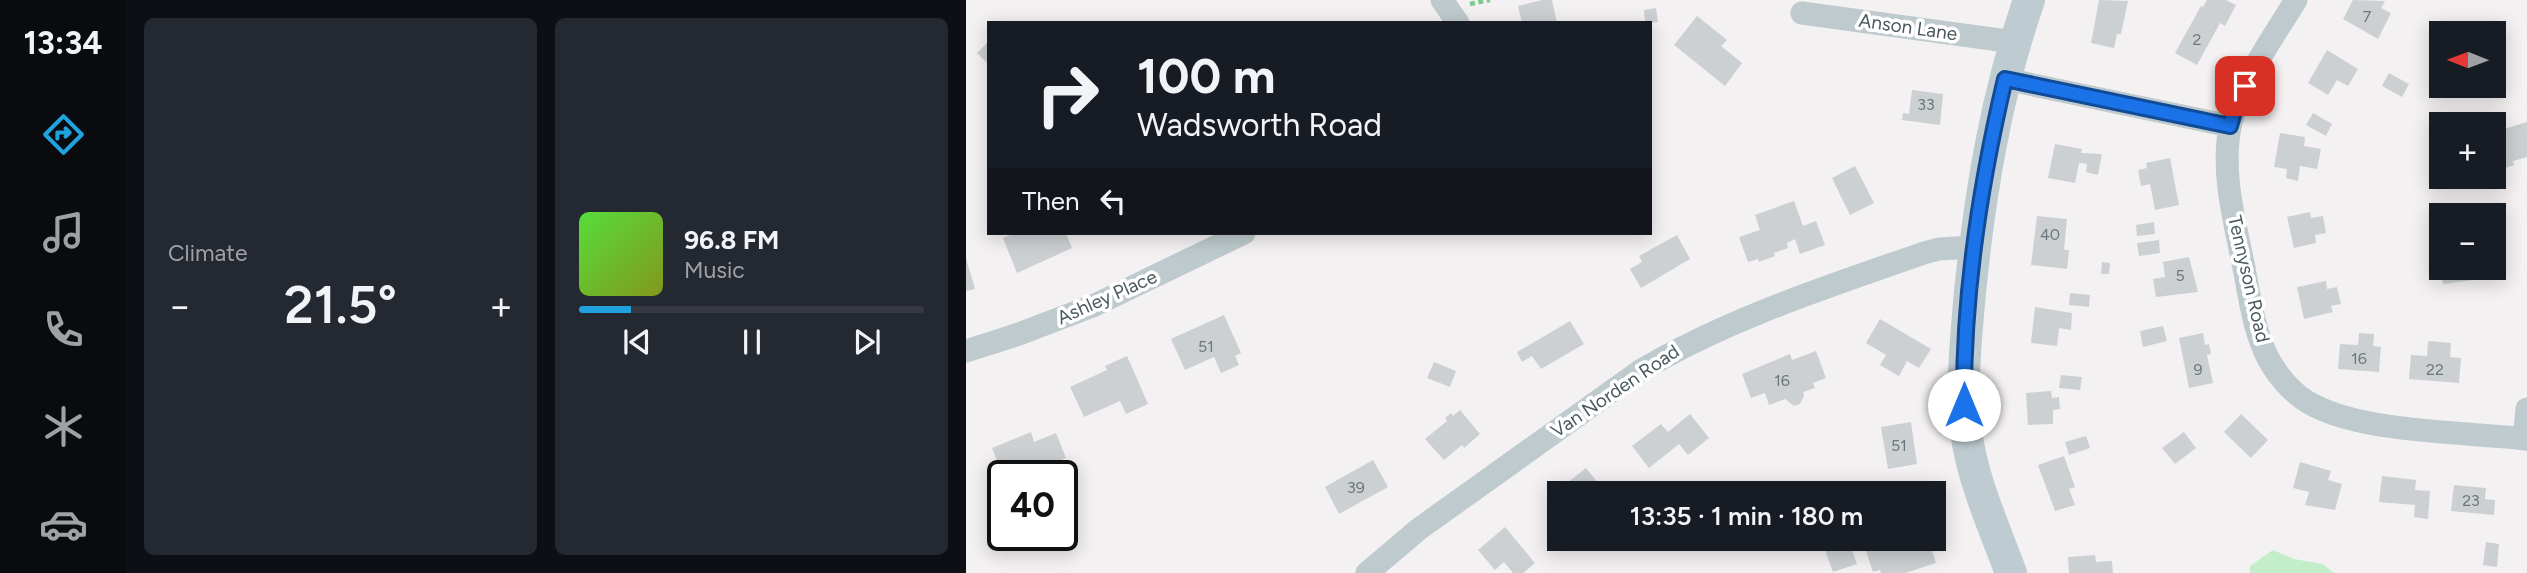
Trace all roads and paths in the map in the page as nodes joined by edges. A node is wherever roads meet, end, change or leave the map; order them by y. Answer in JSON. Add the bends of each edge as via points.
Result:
{"nodes":[{"id":1,"x":1442,"y":0,"type":"edge"},
{"id":2,"x":2029,"y":0,"type":"edge"},
{"id":3,"x":2296,"y":0,"type":"edge"},
{"id":4,"x":1802,"y":13,"type":"dead end"},
{"id":5,"x":1457,"y":21,"type":"edge"},
{"id":6,"x":2014,"y":42,"type":"junction"},
{"id":7,"x":2005,"y":79,"type":"junction"},
{"id":8,"x":2230,"y":126,"type":"junction"},
{"id":9,"x":1240,"y":235,"type":"edge"},
{"id":10,"x":1975,"y":247,"type":"junction"},
{"id":11,"x":966,"y":351,"type":"edge"},
{"id":12,"x":2527,"y":409,"type":"edge"},
{"id":13,"x":2526,"y":439,"type":"edge"},
{"id":14,"x":1367,"y":573,"type":"edge"},
{"id":15,"x":2011,"y":573,"type":"edge"}],
"edges":[{"from":1,"to":5,"type":"street"},
{"from":2,"to":6,"type":"street"},
{"from":3,"to":8,"type":"street","name":"Tennyson Road","via":[[2245,86]]},
{"from":4,"to":6,"type":"street","name":"Anson Lane"},
{"from":6,"to":7,"type":"street"},
{"from":7,"to":8,"type":"street"},
{"from":7,"to":10,"type":"street"},
{"from":8,"to":13,"type":"street","name":"Tennyson Road","via":[[2228,181],[2254,319],[2271,363],[2288,385],[2311,404],[2360,421]]},
{"from":9,"to":11,"type":"street","name":"Ashley Place","via":[[1095,305]]},
{"from":10,"to":14,"type":"street","name":"Van Norden Road","via":[[1924,253],[1757,312],[1668,354],[1430,521]]},
{"from":10,"to":15,"type":"street","via":[[1964,374],[1967,433]]},
{"from":12,"to":13,"type":"street"}]}
